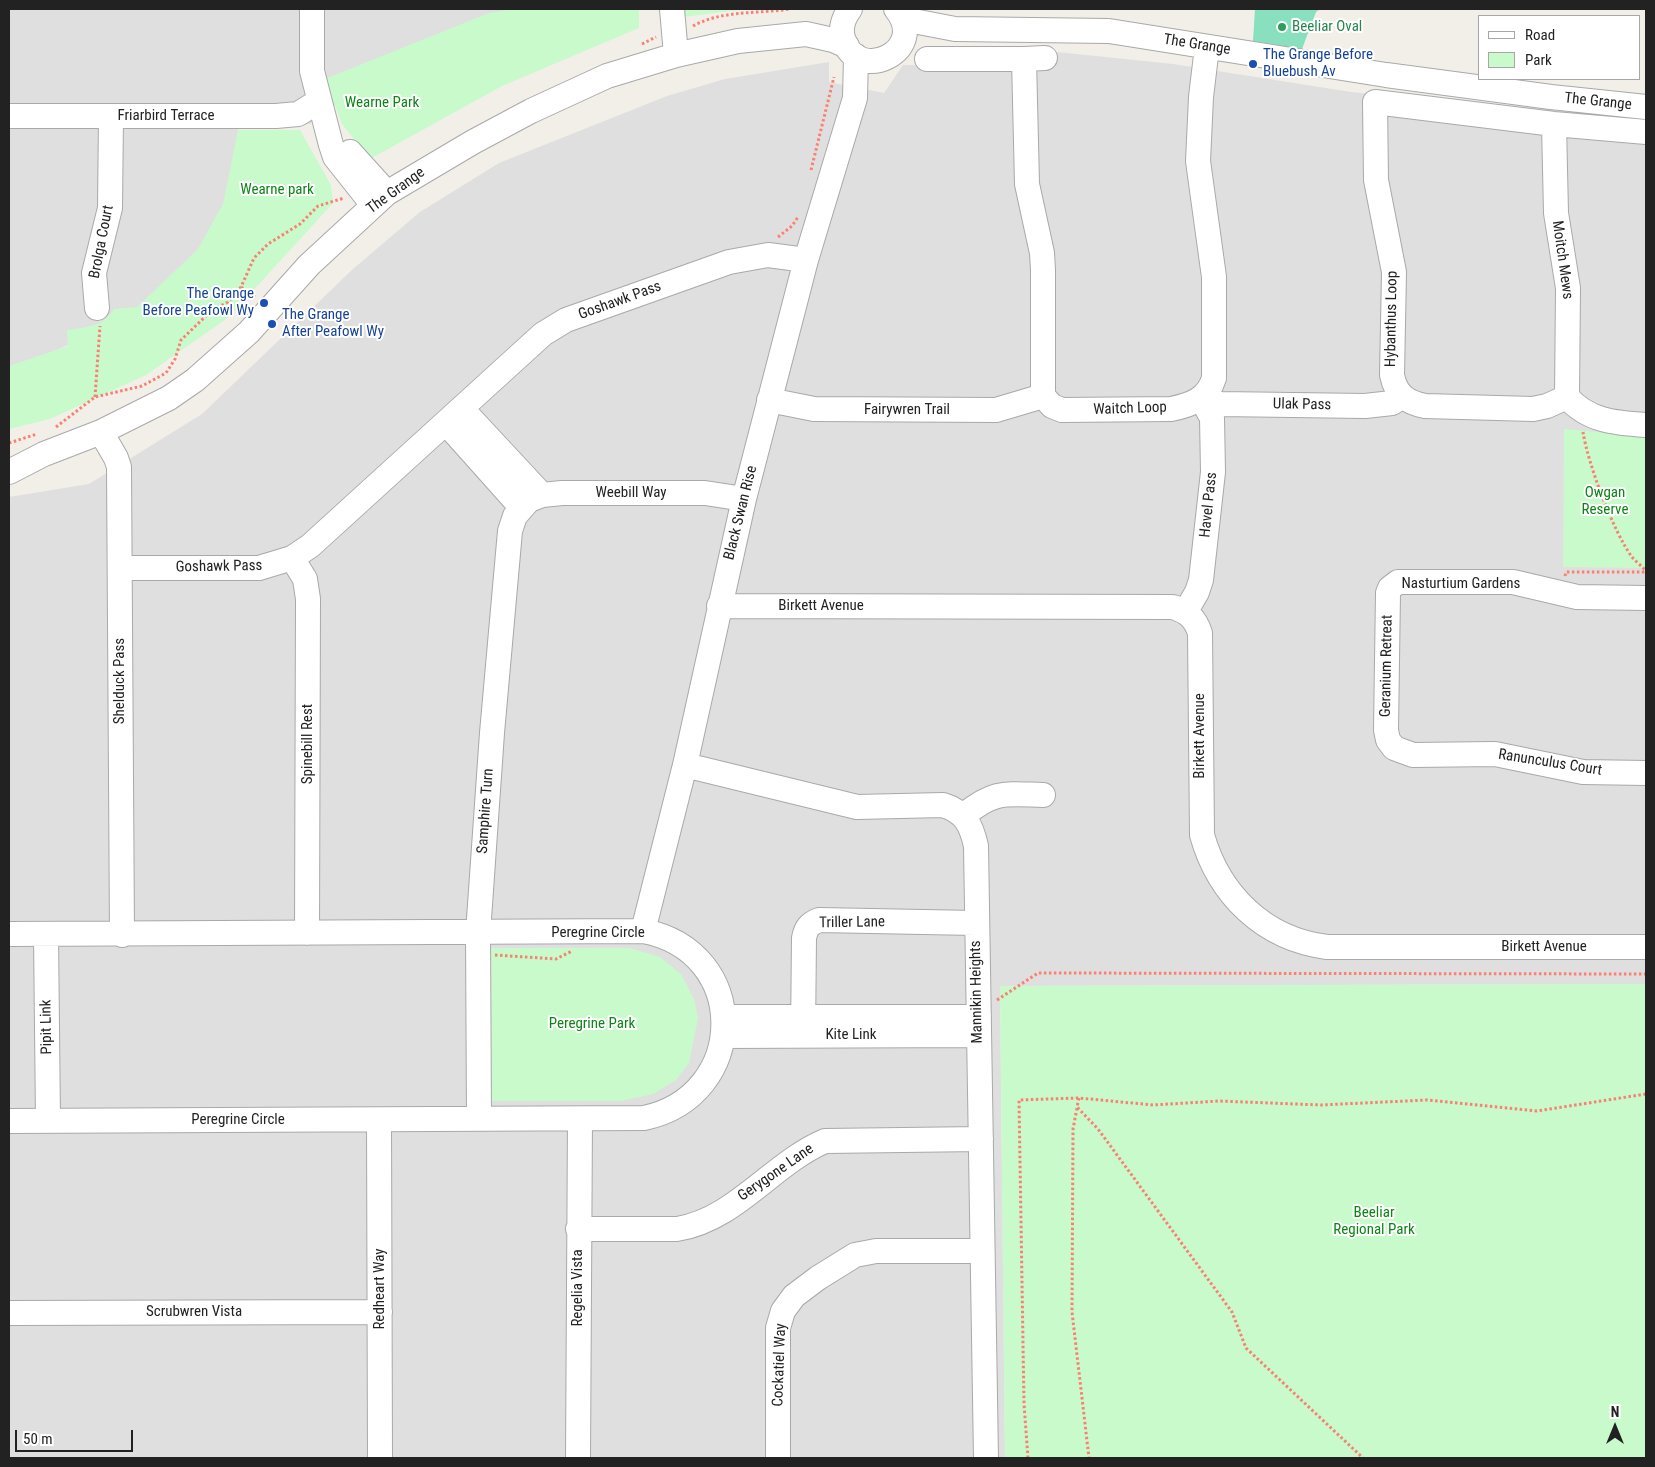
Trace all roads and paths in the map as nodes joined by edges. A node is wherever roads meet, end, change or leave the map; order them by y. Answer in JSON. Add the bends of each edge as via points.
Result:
{"nodes":[{"id":1,"x":312,"y":9,"type":"edge"},
{"id":2,"x":672,"y":9,"type":"edge"},
{"id":3,"x":790,"y":9,"type":"edge"},
{"id":4,"x":847,"y":13,"type":"edge"},
{"id":5,"x":900,"y":14,"type":"edge"},
{"id":6,"x":688,"y":29,"type":"dead end"},
{"id":7,"x":956,"y":29,"type":"junction"},
{"id":8,"x":806,"y":34,"type":"junction"},
{"id":9,"x":900,"y":46,"type":"junction"},
{"id":10,"x":1207,"y":46,"type":"junction"},
{"id":11,"x":851,"y":51,"type":"junction"},
{"id":12,"x":676,"y":55,"type":"junction"},
{"id":13,"x":927,"y":59,"type":"dead end"},
{"id":14,"x":880,"y":60,"type":"junction"},
{"id":15,"x":855,"y":98,"type":"junction"},
{"id":16,"x":319,"y":101,"type":"junction"},
{"id":17,"x":1646,"y":107,"type":"edge"},
{"id":18,"x":9,"y":116,"type":"edge"},
{"id":19,"x":111,"y":116,"type":"junction"},
{"id":20,"x":1554,"y":124,"type":"junction"},
{"id":21,"x":1646,"y":132,"type":"edge"},
{"id":22,"x":371,"y":198,"type":"junction"},
{"id":23,"x":806,"y":260,"type":"junction"},
{"id":24,"x":241,"y":287,"type":"junction"},
{"id":25,"x":260,"y":300,"type":"dead end"},
{"id":26,"x":97,"y":308,"type":"joint"},
{"id":27,"x":1043,"y":396,"type":"junction"},
{"id":28,"x":94,"y":397,"type":"junction"},
{"id":29,"x":1401,"y":397,"type":"junction"},
{"id":30,"x":1567,"y":397,"type":"junction"},
{"id":31,"x":1201,"y":398,"type":"junction"},
{"id":32,"x":769,"y":400,"type":"junction"},
{"id":33,"x":1588,"y":415,"type":"junction"},
{"id":34,"x":454,"y":416,"type":"junction"},
{"id":35,"x":1646,"y":425,"type":"edge"},
{"id":36,"x":55,"y":428,"type":"dead end"},
{"id":37,"x":100,"y":432,"type":"junction"},
{"id":38,"x":9,"y":443,"type":"edge"},
{"id":39,"x":45,"y":443,"type":"junction"},
{"id":40,"x":9,"y":460,"type":"edge"},
{"id":41,"x":9,"y":472,"type":"edge"},
{"id":42,"x":542,"y":495,"type":"junction"},
{"id":43,"x":744,"y":499,"type":"junction"},
{"id":44,"x":521,"y":507,"type":"junction"},
{"id":45,"x":292,"y":558,"type":"junction"},
{"id":46,"x":120,"y":568,"type":"junction"},
{"id":47,"x":1646,"y":571,"type":"edge"},
{"id":48,"x":1393,"y":584,"type":"joint"},
{"id":49,"x":1562,"y":594,"type":"junction"},
{"id":50,"x":1646,"y":598,"type":"edge"},
{"id":51,"x":719,"y":606,"type":"junction"},
{"id":52,"x":1186,"y":611,"type":"junction"},
{"id":53,"x":1394,"y":748,"type":"joint"},
{"id":54,"x":685,"y":765,"type":"junction"},
{"id":55,"x":1646,"y":773,"type":"edge"},
{"id":56,"x":1044,"y":795,"type":"dead end"},
{"id":57,"x":964,"y":815,"type":"junction"},
{"id":58,"x":975,"y":923,"type":"junction"},
{"id":59,"x":643,"y":931,"type":"junction"},
{"id":60,"x":308,"y":933,"type":"junction"},
{"id":61,"x":9,"y":934,"type":"edge"},
{"id":62,"x":46,"y":934,"type":"junction"},
{"id":63,"x":122,"y":934,"type":"junction"},
{"id":64,"x":478,"y":934,"type":"junction"},
{"id":65,"x":1646,"y":947,"type":"edge"},
{"id":66,"x":1646,"y":974,"type":"edge"},
{"id":67,"x":978,"y":1018,"type":"junction"},
{"id":68,"x":803,"y":1026,"type":"junction"},
{"id":69,"x":724,"y":1027,"type":"junction"},
{"id":70,"x":1646,"y":1094,"type":"edge"},
{"id":71,"x":1078,"y":1098,"type":"junction"},
{"id":72,"x":1077,"y":1107,"type":"junction"},
{"id":73,"x":580,"y":1118,"type":"junction"},
{"id":74,"x":479,"y":1119,"type":"junction"},
{"id":75,"x":48,"y":1120,"type":"junction"},
{"id":76,"x":379,"y":1120,"type":"junction"},
{"id":77,"x":9,"y":1121,"type":"edge"},
{"id":78,"x":980,"y":1139,"type":"junction"},
{"id":79,"x":578,"y":1228,"type":"junction"},
{"id":80,"x":982,"y":1251,"type":"junction"},
{"id":81,"x":380,"y":1312,"type":"junction"},
{"id":82,"x":9,"y":1313,"type":"edge"},
{"id":83,"x":380,"y":1458,"type":"edge"},
{"id":84,"x":578,"y":1458,"type":"edge"},
{"id":85,"x":778,"y":1458,"type":"edge"},
{"id":86,"x":986,"y":1458,"type":"edge"},
{"id":87,"x":1028,"y":1458,"type":"edge"},
{"id":88,"x":1090,"y":1458,"type":"edge"},
{"id":89,"x":1363,"y":1458,"type":"edge"}],
"edges":[{"from":1,"to":16,"type":"street","via":[[312,70]]},
{"from":2,"to":12,"type":"street"},
{"from":3,"to":6,"type":"path","via":[[734,14],[702,21]]},
{"from":4,"to":8,"type":"street","name":"The Grange"},
{"from":4,"to":11,"type":"street","name":"Black Swan Rise","via":[[843,37]]},
{"from":5,"to":7,"type":"street","name":"The Grange"},
{"from":5,"to":9,"type":"street","via":[[905,32]]},
{"from":7,"to":9,"type":"street","name":"The Grange","via":[[914,39]]},
{"from":7,"to":10,"type":"street","name":"The Grange","via":[[1109,31]]},
{"from":8,"to":11,"type":"street","name":"The Grange","via":[[834,40]]},
{"from":8,"to":12,"type":"street","name":"The Grange","via":[[738,41]]},
{"from":9,"to":14,"type":"street","name":"The Grange","via":[[892,55]]},
{"from":10,"to":17,"type":"street","name":"The Grange","via":[[1386,75]]},
{"from":10,"to":31,"type":"street","via":[[1198,161],[1214,278],[1214,378],[1212,386]]},
{"from":11,"to":14,"type":"street","name":"The Grange","via":[[867,61]]},
{"from":11,"to":15,"type":"street","name":"Black Swan Rise"},
{"from":12,"to":22,"type":"street","name":"The Grange","via":[[607,76],[531,111]]},
{"from":13,"to":27,"type":"street","via":[[1035,58],[1027,184],[1042,253]]},
{"from":14,"to":15,"type":"street","name":"Black Swan Rise"},
{"from":15,"to":23,"type":"street","name":"Black Swan Rise"},
{"from":16,"to":19,"type":"street","name":"Friarbird Terrace","via":[[298,114],[276,116]]},
{"from":16,"to":22,"type":"street","via":[[335,156]]},
{"from":18,"to":19,"type":"street","name":"Friarbird Terrace"},
{"from":19,"to":26,"type":"street","name":"Brolga Court","via":[[110,208],[94,273]]},
{"from":20,"to":21,"type":"street","name":"Hybanthus Loop"},
{"from":20,"to":29,"type":"street","name":"Hybanthus Loop","via":[[1366,101],[1376,180],[1394,272],[1392,375]]},
{"from":20,"to":30,"type":"street","name":"Moitch Mews","via":[[1556,213],[1568,288]]},
{"from":22,"to":24,"type":"path","via":[[318,206],[300,224],[268,244],[254,258]]},
{"from":22,"to":37,"type":"street","name":"The Grange","via":[[249,332],[195,380],[169,398]]},
{"from":23,"to":32,"type":"street","name":"Black Swan Rise"},
{"from":23,"to":34,"type":"street","name":"Goshawk Pass","via":[[768,254],[729,262],[566,320],[543,334]]},
{"from":24,"to":25,"type":"path"},
{"from":24,"to":28,"type":"path","via":[[228,302],[210,311],[182,340],[166,373],[142,386]]},
{"from":26,"to":28,"type":"path","via":[[100,338]]},
{"from":27,"to":31,"type":"street","name":"Waitch Loop","via":[[1056,409],[1074,411],[1171,409]]},
{"from":27,"to":32,"type":"street","name":"Fairywren Trail","via":[[996,410],[814,409]]},
{"from":28,"to":36,"type":"path"},
{"from":29,"to":30,"type":"street","via":[[1425,406],[1533,409]]},
{"from":29,"to":31,"type":"street","name":"Ulak Pass","via":[[1392,403],[1365,406],[1220,404]]},
{"from":30,"to":33,"type":"street"},
{"from":31,"to":52,"type":"street","name":"Havel Pass","via":[[1212,418],[1213,472],[1201,580]]},
{"from":32,"to":43,"type":"street","name":"Black Swan Rise"},
{"from":33,"to":35,"type":"street"},
{"from":33,"to":47,"type":"path","via":[[1583,426],[1585,446],[1599,486],[1633,558]]},
{"from":34,"to":42,"type":"street"},
{"from":34,"to":44,"type":"street"},
{"from":34,"to":45,"type":"street","name":"Goshawk Pass","via":[[310,546]]},
{"from":37,"to":39,"type":"street","name":"The Grange"},
{"from":37,"to":46,"type":"street","name":"Shelduck Pass","via":[[113,451],[118,468]]},
{"from":38,"to":39,"type":"path"},
{"from":39,"to":40,"type":"street","name":"The Grange"},
{"from":39,"to":41,"type":"street","name":"The Grange"},
{"from":42,"to":43,"type":"street","name":"Weebill Way","via":[[705,493]]},
{"from":42,"to":44,"type":"street","name":"Weebill Way"},
{"from":43,"to":51,"type":"street","name":"Black Swan Rise"},
{"from":44,"to":64,"type":"street","name":"Samphire Turn","via":[[510,531]]},
{"from":45,"to":46,"type":"street","name":"Goshawk Pass","via":[[259,568]]},
{"from":45,"to":60,"type":"street","name":"Spinebill Rest","via":[[305,579],[308,599]]},
{"from":46,"to":63,"type":"street","name":"Shelduck Pass"},
{"from":47,"to":49,"type":"path","via":[[1566,572]]},
{"from":48,"to":49,"type":"street","name":"Nasturtium Gardens","via":[[1404,581],[1513,582]]},
{"from":48,"to":53,"type":"street","name":"Geranium Retreat","via":[[1388,593],[1386,730]]},
{"from":49,"to":50,"type":"street","name":"Nasturtium Gardens","via":[[1592,598]]},
{"from":51,"to":52,"type":"street","name":"Birkett Avenue","via":[[1163,607]]},
{"from":51,"to":54,"type":"street","name":"Black Swan Rise"},
{"from":52,"to":65,"type":"street","name":"Birkett Avenue","via":[[1196,621],[1200,633],[1202,835],[1207,854],[1224,885],[1261,921],[1304,944],[1327,947]]},
{"from":53,"to":55,"type":"street","name":"Ranunculus Court","via":[[1413,755],[1510,756],[1583,772]]},
{"from":54,"to":57,"type":"street","via":[[857,807],[944,805]]},
{"from":54,"to":59,"type":"street","name":"Black Swan Rise"},
{"from":56,"to":57,"type":"street","via":[[1009,794],[988,798]]},
{"from":57,"to":58,"type":"street","name":"Mannikin Heights","via":[[976,846]]},
{"from":58,"to":67,"type":"street","name":"Mannikin Heights"},
{"from":58,"to":68,"type":"street","name":"Triller Lane","via":[[819,920],[812,923],[804,938]]},
{"from":59,"to":64,"type":"street","name":"Peregrine Circle"},
{"from":59,"to":69,"type":"street","name":"Peregrine Circle","via":[[660,934],[676,942],[711,974],[717,987]]},
{"from":60,"to":63,"type":"street","name":"Peregrine Circle"},
{"from":60,"to":64,"type":"street","name":"Peregrine Circle"},
{"from":61,"to":62,"type":"street","name":"Peregrine Circle"},
{"from":62,"to":63,"type":"street","name":"Peregrine Circle"},
{"from":62,"to":75,"type":"street","name":"Pipit Link"},
{"from":64,"to":74,"type":"street","name":"Samphire Turn"},
{"from":66,"to":67,"type":"path","via":[[1038,973],[996,1001]]},
{"from":67,"to":68,"type":"street","name":"Kite Link"},
{"from":67,"to":78,"type":"street","name":"Mannikin Heights"},
{"from":68,"to":69,"type":"street","name":"Kite Link"},
{"from":69,"to":73,"type":"street","name":"Peregrine Circle","via":[[718,1058],[707,1078],[696,1093],[672,1109],[644,1118]]},
{"from":70,"to":71,"type":"path","via":[[1537,1111],[1427,1100],[1321,1105],[1219,1100],[1153,1105]]},
{"from":71,"to":72,"type":"path"},
{"from":71,"to":87,"type":"path","via":[[1019,1100],[1024,1404]]},
{"from":72,"to":88,"type":"path","via":[[1072,1129],[1072,1312]]},
{"from":72,"to":89,"type":"path","via":[[1098,1129],[1232,1312],[1246,1348]]},
{"from":73,"to":74,"type":"street","name":"Peregrine Circle"},
{"from":73,"to":79,"type":"street","name":"Regelia Vista"},
{"from":74,"to":76,"type":"street","name":"Peregrine Circle"},
{"from":75,"to":76,"type":"street","name":"Peregrine Circle"},
{"from":75,"to":77,"type":"street","name":"Peregrine Circle"},
{"from":76,"to":81,"type":"street","name":"Redheart Way"},
{"from":78,"to":79,"type":"street","name":"Gerygone Lane","via":[[825,1141],[803,1153],[716,1216],[692,1227]]},
{"from":78,"to":80,"type":"street","name":"Mannikin Heights"},
{"from":79,"to":84,"type":"street","name":"Regelia Vista"},
{"from":80,"to":85,"type":"street","name":"Cockatiel Way","via":[[865,1252],[845,1259],[794,1296],[783,1311],[778,1328]]},
{"from":80,"to":86,"type":"street","name":"Mannikin Heights"},
{"from":81,"to":82,"type":"street","name":"Scrubwren Vista"},
{"from":81,"to":83,"type":"street","name":"Redheart Way"}]}
